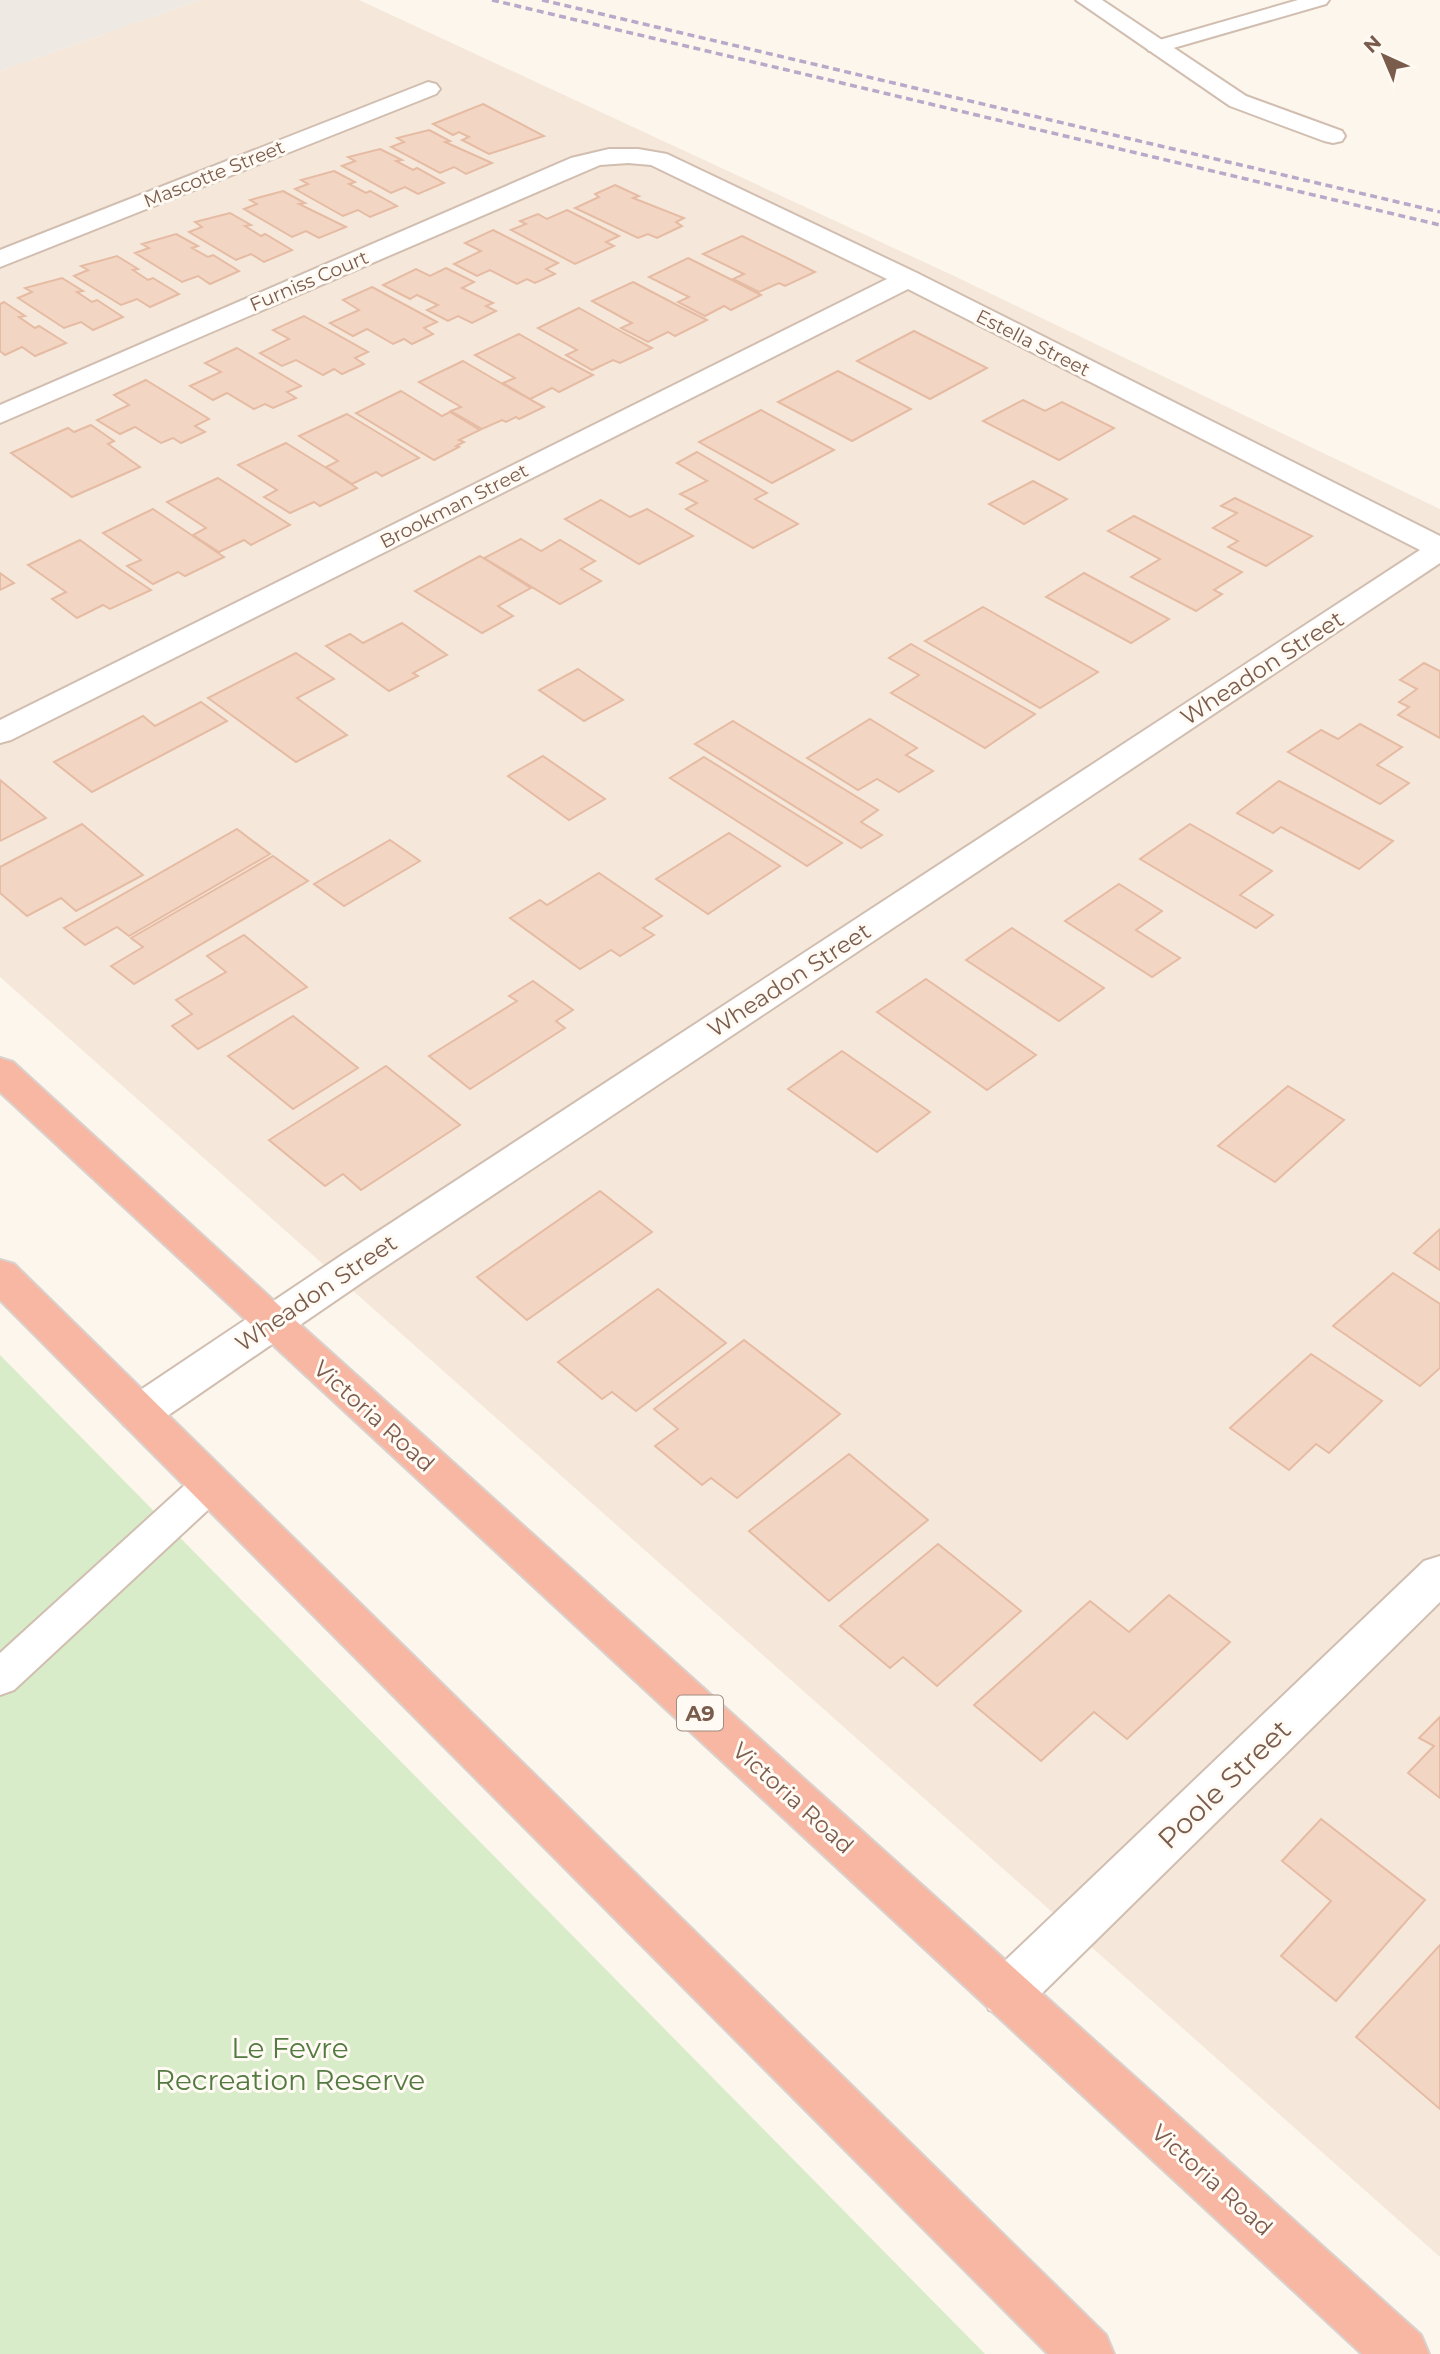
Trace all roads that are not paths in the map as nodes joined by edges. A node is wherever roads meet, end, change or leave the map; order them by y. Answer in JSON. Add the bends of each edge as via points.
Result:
{"nodes":[{"id":1,"x":1087,"y":0,"type":"edge"},
{"id":2,"x":1319,"y":0,"type":"edge"},
{"id":3,"x":1156,"y":47,"type":"junction"},
{"id":4,"x":428,"y":89,"type":"dead end"},
{"id":5,"x":1333,"y":136,"type":"dead end"},
{"id":6,"x":620,"y":154,"type":"joint"},
{"id":7,"x":0,"y":259,"type":"edge"},
{"id":8,"x":908,"y":279,"type":"junction"},
{"id":9,"x":0,"y":415,"type":"edge"},
{"id":10,"x":1440,"y":549,"type":"edge"},
{"id":11,"x":0,"y":733,"type":"edge"},
{"id":12,"x":0,"y":1071,"type":"edge"},
{"id":13,"x":0,"y":1275,"type":"edge"},
{"id":14,"x":271,"y":1322,"type":"junction"},
{"id":15,"x":139,"y":1413,"type":"junction"},
{"id":16,"x":211,"y":1484,"type":"junction"},
{"id":17,"x":1440,"y":1574,"type":"edge"},
{"id":18,"x":0,"y":1678,"type":"edge"},
{"id":19,"x":1007,"y":1993,"type":"junction"},
{"id":20,"x":1087,"y":2354,"type":"edge"},
{"id":21,"x":1402,"y":2354,"type":"edge"}],
"edges":[{"from":1,"to":3,"type":"street"},
{"from":2,"to":3,"type":"lane"},
{"from":3,"to":5,"type":"street","via":[[1238,101]]},
{"from":4,"to":7,"type":"street","name":"Mascotte Street"},
{"from":6,"to":8,"type":"street","name":"Estella Street","via":[[658,159]]},
{"from":6,"to":9,"type":"street","name":"Furniss Court","via":[[580,163]]},
{"from":8,"to":10,"type":"street","name":"Estella Street"},
{"from":8,"to":11,"type":"street","name":"Brookman Street"},
{"from":10,"to":14,"type":"street","name":"Wheadon Street"},
{"from":12,"to":14,"type":"highway","name":"Victoria Road","number":"A9"},
{"from":13,"to":15,"type":"highway"},
{"from":14,"to":15,"type":"street","name":"Wheadon Street"},
{"from":14,"to":19,"type":"highway","name":"Victoria Road","number":"A9"},
{"from":15,"to":16,"type":"highway"},
{"from":16,"to":18,"type":"lane"},
{"from":16,"to":20,"type":"highway"},
{"from":17,"to":19,"type":"street","name":"Poole Street"},
{"from":19,"to":21,"type":"highway","name":"Victoria Road","number":"A9"}]}
